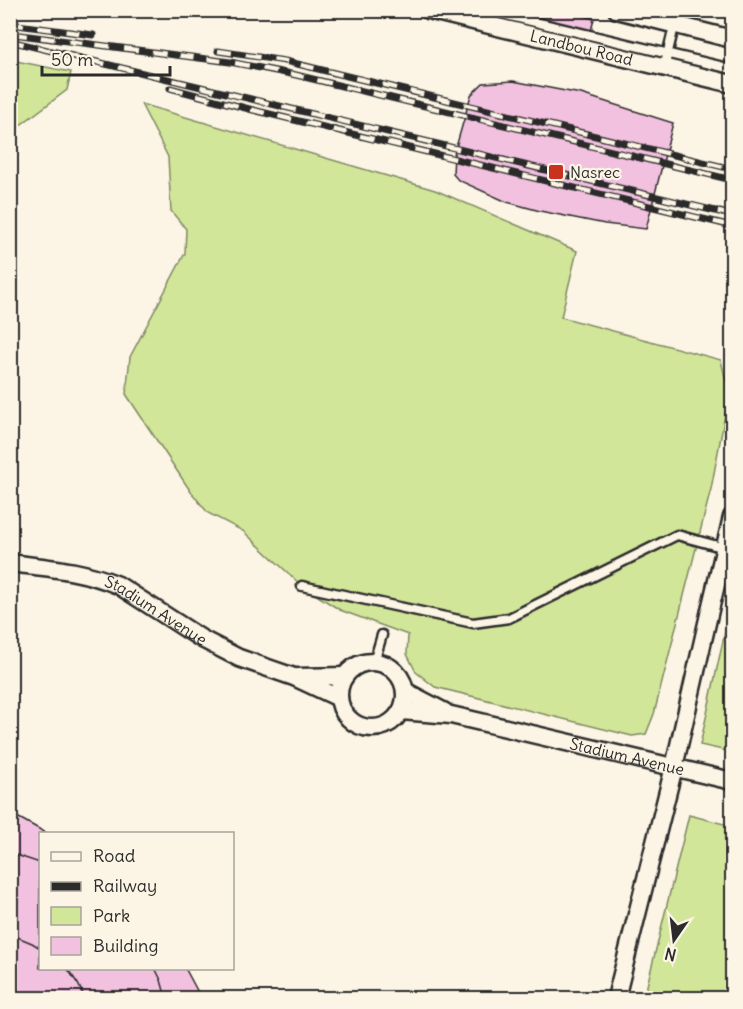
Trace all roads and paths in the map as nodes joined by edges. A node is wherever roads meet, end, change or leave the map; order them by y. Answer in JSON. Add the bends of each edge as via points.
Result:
{"nodes":[{"id":1,"x":428,"y":10,"type":"edge"},
{"id":2,"x":485,"y":10,"type":"edge"},
{"id":3,"x":617,"y":10,"type":"edge"},
{"id":4,"x":729,"y":10,"type":"edge"},
{"id":5,"x":732,"y":15,"type":"edge"},
{"id":6,"x":676,"y":18,"type":"edge"},
{"id":7,"x":732,"y":39,"type":"edge"},
{"id":8,"x":666,"y":61,"type":"junction"},
{"id":9,"x":732,"y":69,"type":"edge"},
{"id":10,"x":732,"y":84,"type":"edge"},
{"id":11,"x":732,"y":517,"type":"edge"},
{"id":12,"x":725,"y":548,"type":"junction"},
{"id":13,"x":10,"y":563,"type":"edge"},
{"id":14,"x":302,"y":585,"type":"dead end"},
{"id":15,"x":382,"y":635,"type":"dead end"},
{"id":16,"x":374,"y":662,"type":"junction"},
{"id":17,"x":345,"y":676,"type":"junction"},
{"id":18,"x":294,"y":677,"type":"junction"},
{"id":19,"x":405,"y":691,"type":"junction"},
{"id":20,"x":339,"y":698,"type":"junction"},
{"id":21,"x":401,"y":711,"type":"junction"},
{"id":22,"x":451,"y":715,"type":"junction"},
{"id":23,"x":674,"y":767,"type":"junction"},
{"id":24,"x":732,"y":781,"type":"edge"},
{"id":25,"x":616,"y":999,"type":"edge"}],
"edges":[{"from":1,"to":8,"type":"street","name":"Landbou Road"},
{"from":2,"to":8,"type":"lane"},
{"from":3,"to":6,"type":"street"},
{"from":4,"to":5,"type":"lane"},
{"from":6,"to":7,"type":"street"},
{"from":6,"to":8,"type":"lane"},
{"from":8,"to":9,"type":"lane"},
{"from":8,"to":10,"type":"street","name":"Landbou Road"},
{"from":11,"to":12,"type":"street"},
{"from":12,"to":14,"type":"lane","via":[[677,535],[508,618],[473,623]]},
{"from":12,"to":23,"type":"street"},
{"from":13,"to":18,"type":"street","name":"Stadium Avenue","via":[[92,575],[118,585],[202,639],[239,658]]},
{"from":15,"to":16,"type":"lane"},
{"from":16,"to":17,"type":"street","via":[[352,668]]},
{"from":16,"to":19,"type":"street","via":[[395,670]]},
{"from":17,"to":18,"type":"street","name":"Stadium Avenue"},
{"from":17,"to":20,"type":"street"},
{"from":18,"to":20,"type":"street","name":"Stadium Avenue"},
{"from":19,"to":21,"type":"street"},
{"from":19,"to":22,"type":"street","name":"Stadium Avenue"},
{"from":20,"to":21,"type":"street","via":[[345,714],[366,728],[386,725]]},
{"from":21,"to":22,"type":"street","name":"Stadium Avenue"},
{"from":22,"to":23,"type":"street","name":"Stadium Avenue"},
{"from":23,"to":24,"type":"street","name":"Stadium Avenue"},
{"from":23,"to":25,"type":"street"}]}
